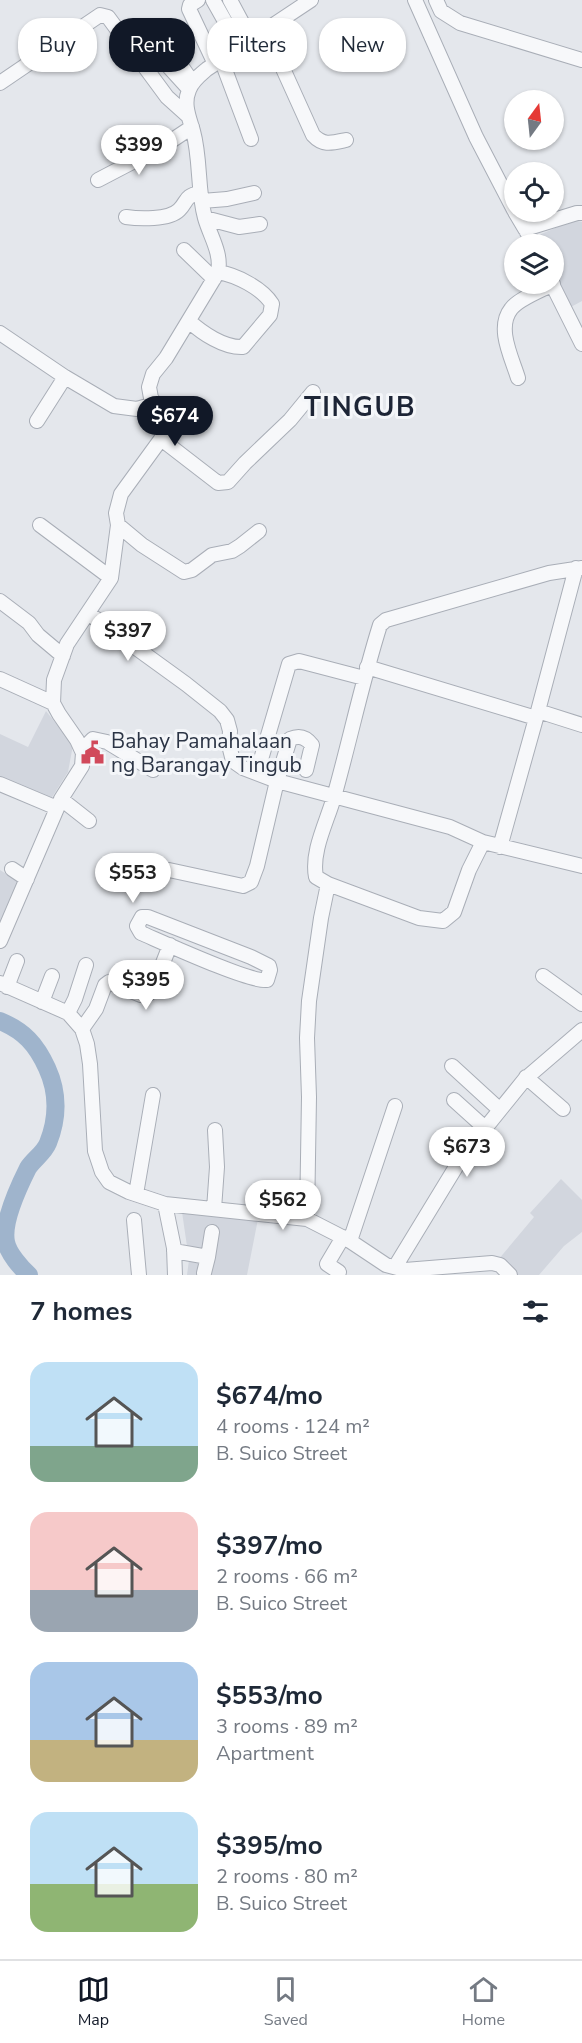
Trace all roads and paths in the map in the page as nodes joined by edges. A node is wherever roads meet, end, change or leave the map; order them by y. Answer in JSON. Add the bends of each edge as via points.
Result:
{"nodes":[{"id":1,"x":198,"y":0,"type":"edge"},
{"id":2,"x":213,"y":0,"type":"edge"},
{"id":3,"x":230,"y":0,"type":"edge"},
{"id":4,"x":311,"y":0,"type":"edge"},
{"id":5,"x":415,"y":0,"type":"edge"},
{"id":6,"x":436,"y":0,"type":"edge"},
{"id":7,"x":226,"y":18,"type":"edge"},
{"id":8,"x":237,"y":18,"type":"edge"},
{"id":9,"x":285,"y":18,"type":"edge"},
{"id":10,"x":207,"y":42,"type":"edge"},
{"id":11,"x":582,"y":60,"type":"edge"},
{"id":12,"x":175,"y":72,"type":"edge"},
{"id":13,"x":183,"y":72,"type":"edge"},
{"id":14,"x":207,"y":72,"type":"edge"},
{"id":15,"x":222,"y":72,"type":"edge"},
{"id":16,"x":285,"y":72,"type":"edge"},
{"id":17,"x":0,"y":83,"type":"edge"},
{"id":18,"x":191,"y":86,"type":"junction"},
{"id":19,"x":190,"y":121,"type":"junction"},
{"id":20,"x":251,"y":140,"type":"dead end"},
{"id":21,"x":346,"y":140,"type":"dead end"},
{"id":22,"x":98,"y":180,"type":"dead end"},
{"id":23,"x":504,"y":190,"type":"edge"},
{"id":24,"x":254,"y":193,"type":"dead end"},
{"id":25,"x":201,"y":197,"type":"junction"},
{"id":26,"x":582,"y":213,"type":"edge"},
{"id":27,"x":126,"y":217,"type":"dead end"},
{"id":28,"x":205,"y":218,"type":"junction"},
{"id":29,"x":521,"y":222,"type":"edge"},
{"id":30,"x":260,"y":224,"type":"dead end"},
{"id":31,"x":525,"y":229,"type":"junction"},
{"id":32,"x":528,"y":234,"type":"edge"},
{"id":33,"x":184,"y":249,"type":"dead end"},
{"id":34,"x":216,"y":275,"type":"junction"},
{"id":35,"x":535,"y":294,"type":"edge"},
{"id":36,"x":558,"y":294,"type":"edge"},
{"id":37,"x":189,"y":321,"type":"junction"},
{"id":38,"x":0,"y":333,"type":"edge"},
{"id":39,"x":581,"y":338,"type":"edge"},
{"id":40,"x":65,"y":377,"type":"junction"},
{"id":41,"x":518,"y":378,"type":"dead end"},
{"id":42,"x":313,"y":392,"type":"dead end"},
{"id":43,"x":154,"y":404,"type":"junction"},
{"id":44,"x":37,"y":421,"type":"dead end"},
{"id":45,"x":161,"y":439,"type":"junction"},
{"id":46,"x":40,"y":525,"type":"dead end"},
{"id":47,"x":118,"y":525,"type":"junction"},
{"id":48,"x":259,"y":531,"type":"dead end"},
{"id":49,"x":579,"y":568,"type":"edge"},
{"id":50,"x":111,"y":578,"type":"junction"},
{"id":51,"x":0,"y":601,"type":"edge"},
{"id":52,"x":88,"y":613,"type":"junction"},
{"id":53,"x":63,"y":656,"type":"junction"},
{"id":54,"x":365,"y":673,"type":"junction"},
{"id":55,"x":0,"y":679,"type":"edge"},
{"id":56,"x":53,"y":703,"type":"junction"},
{"id":57,"x":537,"y":715,"type":"junction"},
{"id":58,"x":582,"y":725,"type":"edge"},
{"id":59,"x":82,"y":750,"type":"junction"},
{"id":60,"x":153,"y":770,"type":"dead end"},
{"id":61,"x":306,"y":771,"type":"dead end"},
{"id":62,"x":257,"y":773,"type":"junction"},
{"id":63,"x":278,"y":781,"type":"junction"},
{"id":64,"x":0,"y":784,"type":"edge"},
{"id":65,"x":335,"y":796,"type":"junction"},
{"id":66,"x":59,"y":804,"type":"junction"},
{"id":67,"x":89,"y":821,"type":"dead end"},
{"id":68,"x":483,"y":843,"type":"junction"},
{"id":69,"x":500,"y":847,"type":"junction"},
{"id":70,"x":582,"y":866,"type":"edge"},
{"id":71,"x":12,"y":869,"type":"dead end"},
{"id":72,"x":169,"y":870,"type":"dead end"},
{"id":73,"x":27,"y":879,"type":"junction"},
{"id":74,"x":328,"y":884,"type":"junction"},
{"id":75,"x":0,"y":941,"type":"edge"},
{"id":76,"x":170,"y":945,"type":"junction"},
{"id":77,"x":17,"y":961,"type":"dead end"},
{"id":78,"x":86,"y":965,"type":"dead end"},
{"id":79,"x":52,"y":976,"type":"dead end"},
{"id":80,"x":543,"y":976,"type":"dead end"},
{"id":81,"x":3,"y":985,"type":"edge"},
{"id":82,"x":42,"y":1002,"type":"junction"},
{"id":83,"x":582,"y":1004,"type":"edge"},
{"id":84,"x":68,"y":1013,"type":"junction"},
{"id":85,"x":82,"y":1029,"type":"junction"},
{"id":86,"x":582,"y":1030,"type":"edge"},
{"id":87,"x":452,"y":1066,"type":"dead end"},
{"id":88,"x":526,"y":1077,"type":"junction"},
{"id":89,"x":153,"y":1095,"type":"dead end"},
{"id":90,"x":454,"y":1100,"type":"dead end"},
{"id":91,"x":395,"y":1106,"type":"dead end"},
{"id":92,"x":563,"y":1109,"type":"dead end"},
{"id":93,"x":500,"y":1110,"type":"junction"},
{"id":94,"x":485,"y":1128,"type":"junction"},
{"id":95,"x":215,"y":1130,"type":"dead end"},
{"id":96,"x":136,"y":1194,"type":"junction"},
{"id":97,"x":165,"y":1204,"type":"junction"},
{"id":98,"x":214,"y":1209,"type":"junction"},
{"id":99,"x":307,"y":1218,"type":"junction"},
{"id":100,"x":134,"y":1220,"type":"dead end"},
{"id":101,"x":212,"y":1232,"type":"dead end"},
{"id":102,"x":346,"y":1239,"type":"junction"},
{"id":103,"x":174,"y":1251,"type":"junction"},
{"id":104,"x":208,"y":1257,"type":"junction"},
{"id":105,"x":387,"y":1269,"type":"edge"},
{"id":106,"x":339,"y":1272,"type":"dead end"},
{"id":107,"x":204,"y":1273,"type":"dead end"},
{"id":108,"x":139,"y":1275,"type":"edge"},
{"id":109,"x":175,"y":1275,"type":"edge"},
{"id":110,"x":510,"y":1275,"type":"edge"}],
"edges":[{"from":1,"to":10,"type":"street","via":[[189,9]]},
{"from":2,"to":7,"type":"street"},
{"from":3,"to":8,"type":"street"},
{"from":4,"to":9,"type":"street"},
{"from":5,"to":23,"type":"street"},
{"from":6,"to":11,"type":"street","via":[[441,11],[460,23]]},
{"from":12,"to":18,"type":"street"},
{"from":13,"to":18,"type":"street"},
{"from":14,"to":18,"type":"street"},
{"from":15,"to":20,"type":"street"},
{"from":16,"to":21,"type":"street","via":[[313,135],[327,144]]},
{"from":17,"to":19,"type":"street","via":[[104,15]]},
{"from":18,"to":19,"type":"street"},
{"from":19,"to":22,"type":"street","via":[[165,145]]},
{"from":19,"to":25,"type":"street","via":[[199,155]]},
{"from":24,"to":25,"type":"street","via":[[227,199]]},
{"from":25,"to":27,"type":"street","via":[[192,194],[173,214],[146,220]]},
{"from":25,"to":28,"type":"street"},
{"from":26,"to":31,"type":"street"},
{"from":28,"to":30,"type":"street","via":[[239,227]]},
{"from":28,"to":34,"type":"street","via":[[218,255]]},
{"from":29,"to":31,"type":"street"},
{"from":31,"to":32,"type":"street"},
{"from":33,"to":34,"type":"street"},
{"from":34,"to":37,"type":"street"},
{"from":34,"to":37,"type":"street","via":[[227,274],[266,296],[272,304],[270,315],[243,347],[230,346]]},
{"from":35,"to":41,"type":"street","via":[[512,307],[506,319],[505,334]]},
{"from":36,"to":39,"type":"street"},
{"from":37,"to":43,"type":"street","via":[[153,374],[148,387]]},
{"from":38,"to":40,"type":"street"},
{"from":40,"to":43,"type":"street","via":[[114,406],[137,409]]},
{"from":40,"to":44,"type":"street"},
{"from":42,"to":45,"type":"street","via":[[290,420],[223,484]]},
{"from":43,"to":45,"type":"street","via":[[165,415]]},
{"from":45,"to":47,"type":"street","via":[[121,494],[116,513]]},
{"from":46,"to":50,"type":"street"},
{"from":47,"to":48,"type":"street","via":[[184,572],[212,555],[232,551]]},
{"from":47,"to":50,"type":"street"},
{"from":49,"to":54,"type":"street","via":[[386,620]]},
{"from":49,"to":57,"type":"street"},
{"from":50,"to":52,"type":"street"},
{"from":51,"to":53,"type":"street"},
{"from":52,"to":53,"type":"street"},
{"from":52,"to":62,"type":"street","via":[[220,711],[230,731],[233,761]]},
{"from":53,"to":56,"type":"street","via":[[54,680]]},
{"from":54,"to":57,"type":"street"},
{"from":54,"to":62,"type":"street","via":[[299,661],[289,664]]},
{"from":54,"to":65,"type":"street"},
{"from":55,"to":56,"type":"street"},
{"from":56,"to":59,"type":"street"},
{"from":57,"to":58,"type":"street"},
{"from":57,"to":69,"type":"street"},
{"from":59,"to":60,"type":"street","via":[[93,739],[107,742]]},
{"from":59,"to":66,"type":"street","via":[[82,766]]},
{"from":61,"to":63,"type":"street","via":[[312,745],[295,736],[290,739]]},
{"from":62,"to":63,"type":"street"},
{"from":63,"to":65,"type":"street"},
{"from":63,"to":72,"type":"street","via":[[251,882],[243,886]]},
{"from":64,"to":66,"type":"street"},
{"from":65,"to":68,"type":"street","via":[[450,827]]},
{"from":65,"to":74,"type":"street","via":[[314,864],[316,877]]},
{"from":66,"to":67,"type":"street"},
{"from":66,"to":73,"type":"street"},
{"from":68,"to":69,"type":"street"},
{"from":68,"to":74,"type":"street","via":[[453,912],[443,921],[419,918]]},
{"from":69,"to":70,"type":"street"},
{"from":71,"to":73,"type":"street"},
{"from":73,"to":75,"type":"street"},
{"from":74,"to":99,"type":"street","via":[[309,1001]]},
{"from":76,"to":76,"type":"street","via":[[252,979],[267,980],[269,966],[251,957],[148,917],[139,920],[141,933]]},
{"from":76,"to":85,"type":"street","via":[[152,991],[141,995],[109,982]]},
{"from":77,"to":81,"type":"street"},
{"from":78,"to":84,"type":"street"},
{"from":79,"to":82,"type":"street"},
{"from":80,"to":83,"type":"street"},
{"from":81,"to":82,"type":"street"},
{"from":82,"to":84,"type":"street"},
{"from":84,"to":85,"type":"street"},
{"from":85,"to":96,"type":"street","via":[[90,1064],[95,1151],[110,1182]]},
{"from":86,"to":88,"type":"street"},
{"from":87,"to":93,"type":"street"},
{"from":88,"to":92,"type":"street"},
{"from":88,"to":93,"type":"street"},
{"from":89,"to":96,"type":"street"},
{"from":90,"to":94,"type":"street"},
{"from":91,"to":102,"type":"street"},
{"from":93,"to":94,"type":"street"},
{"from":94,"to":105,"type":"street"},
{"from":95,"to":98,"type":"street"},
{"from":96,"to":97,"type":"street"},
{"from":97,"to":98,"type":"street"},
{"from":97,"to":103,"type":"street"},
{"from":98,"to":99,"type":"street"},
{"from":99,"to":102,"type":"street"},
{"from":100,"to":108,"type":"street"},
{"from":101,"to":104,"type":"street"},
{"from":102,"to":105,"type":"street"},
{"from":102,"to":106,"type":"street","via":[[327,1264]]},
{"from":103,"to":104,"type":"street"},
{"from":103,"to":109,"type":"street"},
{"from":104,"to":107,"type":"street"},
{"from":105,"to":110,"type":"street","via":[[492,1263]]}]}
